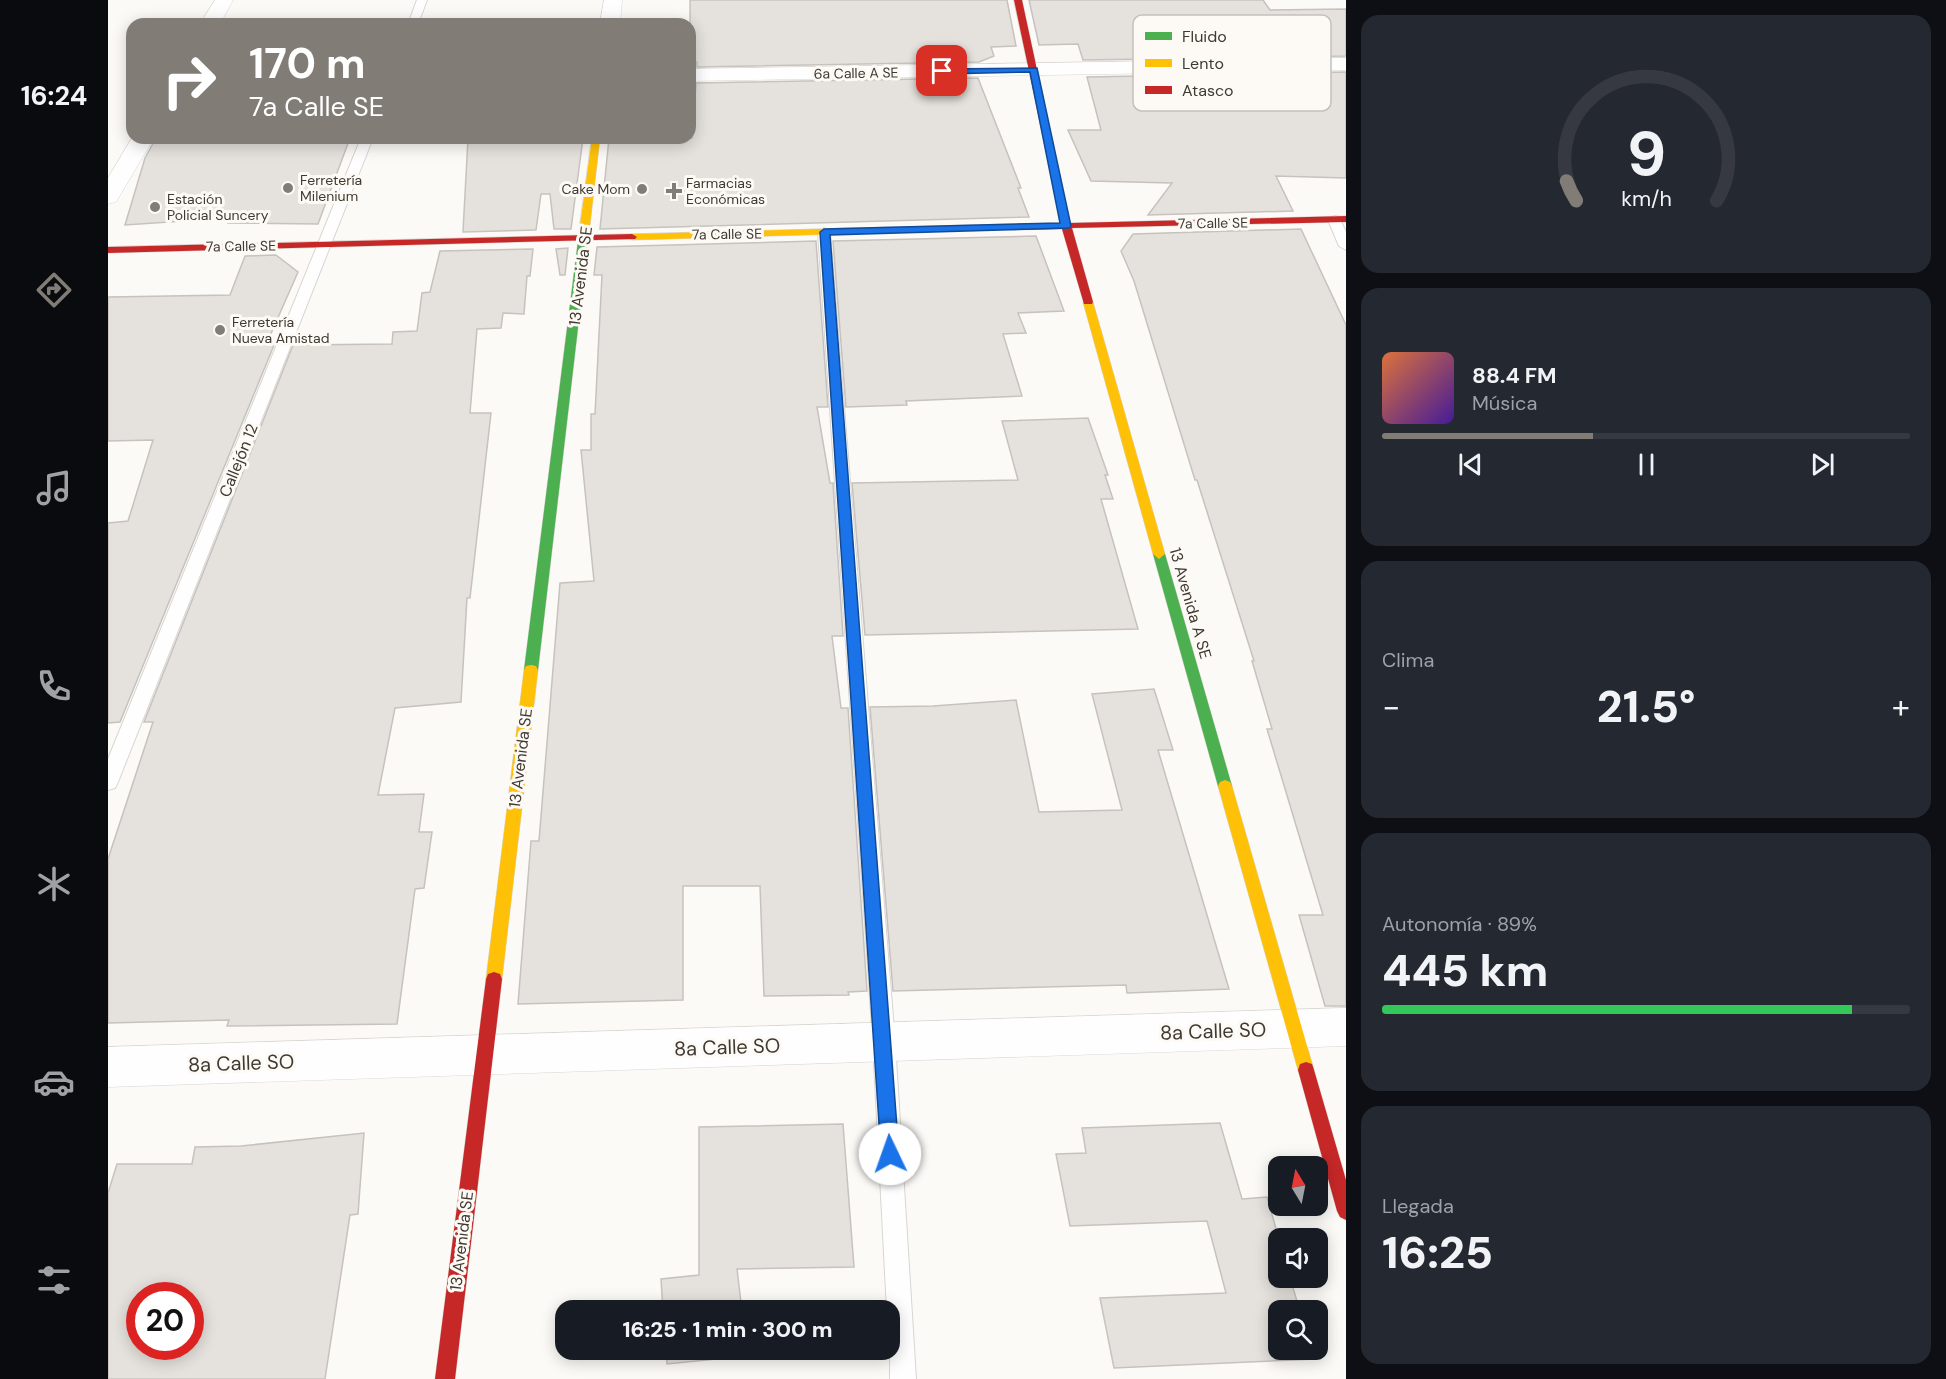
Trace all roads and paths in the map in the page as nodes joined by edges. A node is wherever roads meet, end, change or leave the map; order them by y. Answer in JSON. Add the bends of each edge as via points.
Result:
{"nodes":[{"id":1,"x":224,"y":0,"type":"edge"},
{"id":2,"x":422,"y":0,"type":"edge"},
{"id":3,"x":613,"y":0,"type":"edge"},
{"id":4,"x":1018,"y":0,"type":"edge"},
{"id":5,"x":214,"y":18,"type":"edge"},
{"id":6,"x":415,"y":18,"type":"edge"},
{"id":7,"x":611,"y":18,"type":"edge"},
{"id":8,"x":1331,"y":64,"type":"edge"},
{"id":9,"x":1346,"y":64,"type":"edge"},
{"id":10,"x":1133,"y":67,"type":"edge"},
{"id":11,"x":1034,"y":69,"type":"junction"},
{"id":12,"x":696,"y":75,"type":"edge"},
{"id":13,"x":139,"y":144,"type":"edge"},
{"id":14,"x":366,"y":144,"type":"edge"},
{"id":15,"x":595,"y":144,"type":"edge"},
{"id":16,"x":108,"y":197,"type":"edge"},
{"id":17,"x":1340,"y":220,"type":"edge"},
{"id":18,"x":1066,"y":226,"type":"junction"},
{"id":19,"x":824,"y":232,"type":"junction"},
{"id":20,"x":585,"y":238,"type":"junction"},
{"id":21,"x":325,"y":244,"type":"junction"},
{"id":22,"x":1346,"y":246,"type":"edge"},
{"id":23,"x":108,"y":250,"type":"edge"},
{"id":24,"x":108,"y":782,"type":"edge"},
{"id":25,"x":1346,"y":1027,"type":"edge"},
{"id":26,"x":1296,"y":1029,"type":"junction"},
{"id":27,"x":884,"y":1041,"type":"junction"},
{"id":28,"x":484,"y":1054,"type":"junction"},
{"id":29,"x":108,"y":1067,"type":"edge"},
{"id":30,"x":1346,"y":1211,"type":"edge"},
{"id":31,"x":445,"y":1379,"type":"edge"},
{"id":32,"x":903,"y":1379,"type":"edge"}],
"edges":[{"from":1,"to":5,"type":"street"},
{"from":2,"to":6,"type":"lane"},
{"from":3,"to":7,"type":"street"},
{"from":4,"to":11,"type":"street","name":"13 Avenida A SE"},
{"from":8,"to":9,"type":"street","name":"6a Calle A SE"},
{"from":10,"to":11,"type":"street","name":"6a Calle A SE"},
{"from":11,"to":12,"type":"street","name":"6a Calle A SE"},
{"from":11,"to":18,"type":"street","name":"13 Avenida A SE"},
{"from":13,"to":16,"type":"street"},
{"from":14,"to":21,"type":"lane","name":"Callejón 12"},
{"from":15,"to":20,"type":"street","name":"13 Avenida SE"},
{"from":17,"to":18,"type":"street","name":"7a Calle SE"},
{"from":17,"to":22,"type":"lane"},
{"from":18,"to":19,"type":"street","name":"7a Calle SE"},
{"from":18,"to":26,"type":"street","name":"13 Avenida A SE"},
{"from":19,"to":20,"type":"street","name":"7a Calle SE"},
{"from":19,"to":27,"type":"lane"},
{"from":20,"to":21,"type":"street","name":"7a Calle SE"},
{"from":20,"to":28,"type":"street","name":"13 Avenida SE"},
{"from":21,"to":23,"type":"street","name":"7a Calle SE"},
{"from":21,"to":24,"type":"lane","name":"Callejón 12"},
{"from":25,"to":26,"type":"street","name":"8a Calle SO"},
{"from":26,"to":27,"type":"street","name":"8a Calle SO"},
{"from":26,"to":30,"type":"street","name":"13 Avenida A SE"},
{"from":27,"to":28,"type":"street","name":"8a Calle SO"},
{"from":27,"to":32,"type":"lane"},
{"from":28,"to":29,"type":"street","name":"8a Calle SO"},
{"from":28,"to":31,"type":"street","name":"13 Avenida SE"}]}
